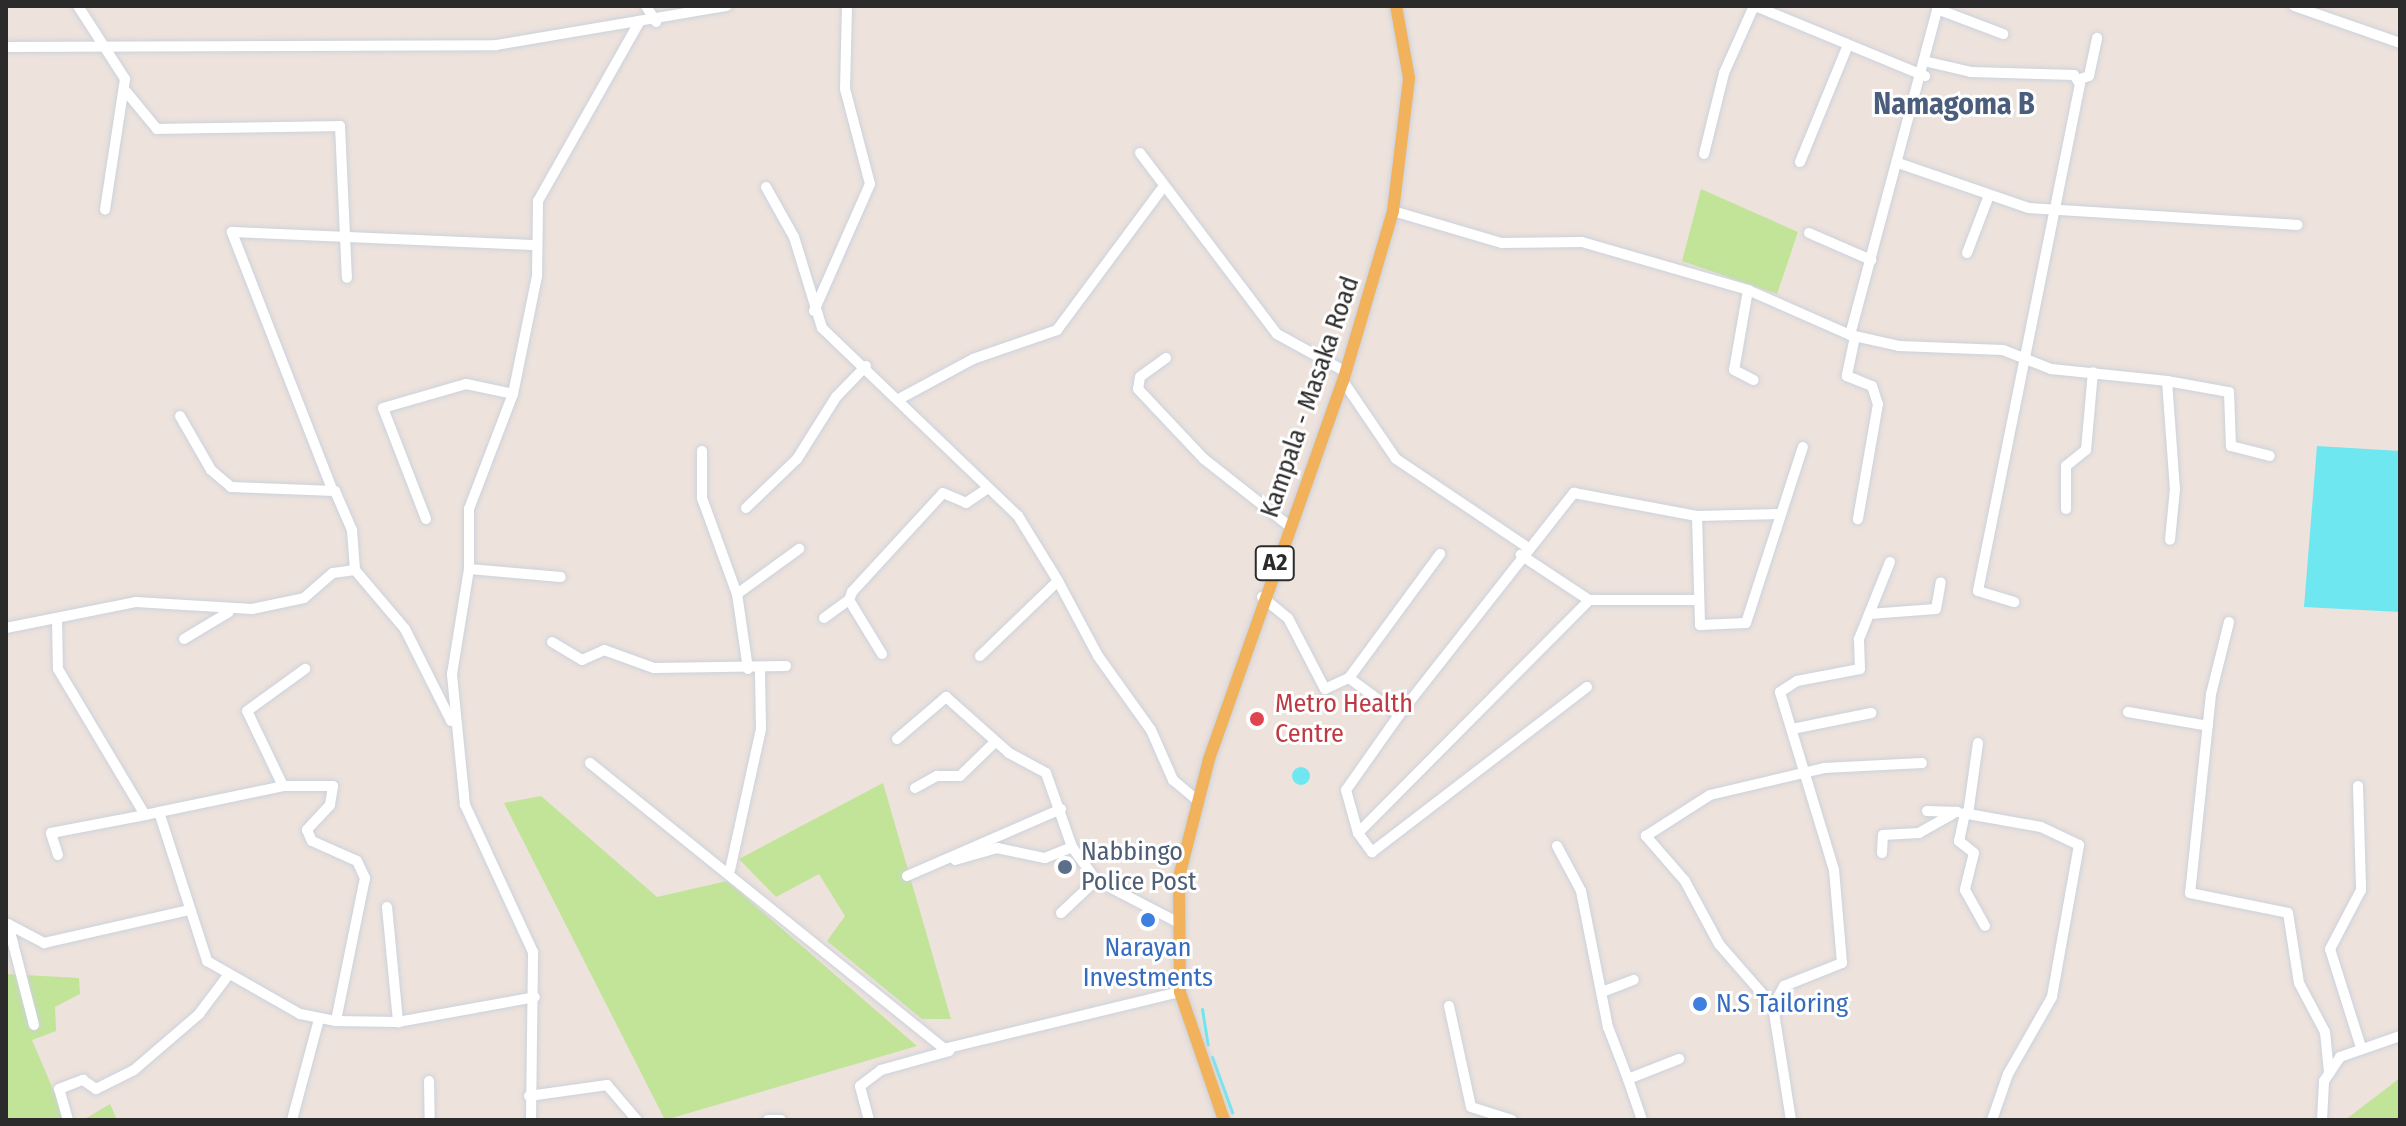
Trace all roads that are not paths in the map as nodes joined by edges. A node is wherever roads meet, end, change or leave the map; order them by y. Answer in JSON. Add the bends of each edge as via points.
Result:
{"nodes":[{"id":1,"x":78,"y":6,"type":"edge"},
{"id":2,"x":646,"y":6,"type":"edge"},
{"id":3,"x":723,"y":6,"type":"edge"},
{"id":4,"x":847,"y":6,"type":"edge"},
{"id":5,"x":1396,"y":6,"type":"edge"},
{"id":6,"x":1754,"y":6,"type":"edge"},
{"id":7,"x":2294,"y":6,"type":"edge"},
{"id":8,"x":1938,"y":7,"type":"edge"},
{"id":9,"x":640,"y":21,"type":"junction"},
{"id":10,"x":656,"y":22,"type":"junction"},
{"id":11,"x":2003,"y":34,"type":"dead end"},
{"id":12,"x":2097,"y":38,"type":"dead end"},
{"id":13,"x":2400,"y":43,"type":"edge"},
{"id":14,"x":1848,"y":45,"type":"junction"},
{"id":15,"x":102,"y":46,"type":"junction"},
{"id":16,"x":6,"y":47,"type":"edge"},
{"id":17,"x":1928,"y":62,"type":"junction"},
{"id":18,"x":1925,"y":76,"type":"junction"},
{"id":19,"x":2080,"y":79,"type":"junction"},
{"id":20,"x":124,"y":89,"type":"junction"},
{"id":21,"x":1140,"y":153,"type":"dead end"},
{"id":22,"x":1704,"y":154,"type":"dead end"},
{"id":23,"x":1800,"y":162,"type":"dead end"},
{"id":24,"x":1901,"y":164,"type":"junction"},
{"id":25,"x":766,"y":187,"type":"dead end"},
{"id":26,"x":1161,"y":190,"type":"junction"},
{"id":27,"x":1988,"y":198,"type":"junction"},
{"id":28,"x":105,"y":209,"type":"dead end"},
{"id":29,"x":2053,"y":209,"type":"junction"},
{"id":30,"x":1393,"y":211,"type":"junction"},
{"id":31,"x":2297,"y":225,"type":"dead end"},
{"id":32,"x":1809,"y":233,"type":"dead end"},
{"id":33,"x":346,"y":237,"type":"junction"},
{"id":34,"x":533,"y":245,"type":"junction"},
{"id":35,"x":1967,"y":253,"type":"dead end"},
{"id":36,"x":1871,"y":260,"type":"junction"},
{"id":37,"x":347,"y":278,"type":"dead end"},
{"id":38,"x":1748,"y":290,"type":"junction"},
{"id":39,"x":814,"y":311,"type":"junction"},
{"id":40,"x":1852,"y":336,"type":"junction"},
{"id":41,"x":2025,"y":353,"type":"junction"},
{"id":42,"x":1166,"y":358,"type":"dead end"},
{"id":43,"x":866,"y":366,"type":"junction"},
{"id":44,"x":2093,"y":372,"type":"junction"},
{"id":45,"x":1344,"y":376,"type":"junction"},
{"id":46,"x":1754,"y":380,"type":"dead end"},
{"id":47,"x":2167,"y":381,"type":"junction"},
{"id":48,"x":513,"y":394,"type":"junction"},
{"id":49,"x":899,"y":399,"type":"junction"},
{"id":50,"x":1334,"y":404,"type":"junction"},
{"id":51,"x":1358,"y":407,"type":"junction"},
{"id":52,"x":180,"y":416,"type":"dead end"},
{"id":53,"x":1803,"y":447,"type":"dead end"},
{"id":54,"x":702,"y":451,"type":"dead end"},
{"id":55,"x":2270,"y":456,"type":"dead end"},
{"id":56,"x":332,"y":489,"type":"junction"},
{"id":57,"x":984,"y":491,"type":"junction"},
{"id":58,"x":746,"y":508,"type":"dead end"},
{"id":59,"x":2066,"y":509,"type":"dead end"},
{"id":60,"x":1780,"y":514,"type":"junction"},
{"id":61,"x":1697,"y":516,"type":"junction"},
{"id":62,"x":426,"y":519,"type":"dead end"},
{"id":63,"x":1858,"y":519,"type":"dead end"},
{"id":64,"x":1288,"y":525,"type":"junction"},
{"id":65,"x":2170,"y":540,"type":"dead end"},
{"id":66,"x":799,"y":549,"type":"dead end"},
{"id":67,"x":1524,"y":551,"type":"junction"},
{"id":68,"x":1440,"y":554,"type":"dead end"},
{"id":69,"x":1890,"y":562,"type":"dead end"},
{"id":70,"x":469,"y":569,"type":"junction"},
{"id":71,"x":355,"y":570,"type":"junction"},
{"id":72,"x":561,"y":577,"type":"dead end"},
{"id":73,"x":1058,"y":581,"type":"junction"},
{"id":74,"x":1941,"y":582,"type":"dead end"},
{"id":75,"x":737,"y":594,"type":"junction"},
{"id":76,"x":1262,"y":597,"type":"junction"},
{"id":77,"x":849,"y":600,"type":"junction"},
{"id":78,"x":1589,"y":600,"type":"junction"},
{"id":79,"x":1699,"y":600,"type":"junction"},
{"id":80,"x":2014,"y":602,"type":"dead end"},
{"id":81,"x":229,"y":612,"type":"junction"},
{"id":82,"x":1869,"y":614,"type":"junction"},
{"id":83,"x":824,"y":618,"type":"dead end"},
{"id":84,"x":57,"y":619,"type":"junction"},
{"id":85,"x":2229,"y":622,"type":"dead end"},
{"id":86,"x":6,"y":628,"type":"edge"},
{"id":87,"x":184,"y":639,"type":"dead end"},
{"id":88,"x":552,"y":642,"type":"dead end"},
{"id":89,"x":882,"y":654,"type":"dead end"},
{"id":90,"x":980,"y":656,"type":"dead end"},
{"id":91,"x":786,"y":666,"type":"dead end"},
{"id":92,"x":305,"y":669,"type":"dead end"},
{"id":93,"x":748,"y":669,"type":"junction"},
{"id":94,"x":760,"y":669,"type":"junction"},
{"id":95,"x":1349,"y":678,"type":"junction"},
{"id":96,"x":1587,"y":687,"type":"dead end"},
{"id":97,"x":2128,"y":712,"type":"dead end"},
{"id":98,"x":1871,"y":713,"type":"dead end"},
{"id":99,"x":1399,"y":715,"type":"junction"},
{"id":100,"x":451,"y":721,"type":"junction"},
{"id":101,"x":2208,"y":726,"type":"junction"},
{"id":102,"x":1792,"y":729,"type":"junction"},
{"id":103,"x":897,"y":739,"type":"dead end"},
{"id":104,"x":995,"y":742,"type":"junction"},
{"id":105,"x":1978,"y":743,"type":"dead end"},
{"id":106,"x":590,"y":763,"type":"dead end"},
{"id":107,"x":1922,"y":763,"type":"dead end"},
{"id":108,"x":1803,"y":775,"type":"junction"},
{"id":109,"x":283,"y":786,"type":"junction"},
{"id":110,"x":2358,"y":786,"type":"dead end"},
{"id":111,"x":915,"y":788,"type":"dead end"},
{"id":112,"x":1196,"y":799,"type":"junction"},
{"id":113,"x":1061,"y":809,"type":"junction"},
{"id":114,"x":1927,"y":811,"type":"dead end"},
{"id":115,"x":159,"y":812,"type":"junction"},
{"id":116,"x":1961,"y":812,"type":"junction"},
{"id":117,"x":145,"y":815,"type":"junction"},
{"id":118,"x":1358,"y":833,"type":"junction"},
{"id":119,"x":1557,"y":846,"type":"dead end"},
{"id":120,"x":1072,"y":847,"type":"junction"},
{"id":121,"x":1882,"y":853,"type":"dead end"},
{"id":122,"x":58,"y":855,"type":"dead end"},
{"id":123,"x":955,"y":860,"type":"dead end"},
{"id":124,"x":730,"y":870,"type":"junction"},
{"id":125,"x":907,"y":876,"type":"dead end"},
{"id":126,"x":1096,"y":880,"type":"junction"},
{"id":127,"x":387,"y":907,"type":"dead end"},
{"id":128,"x":189,"y":910,"type":"junction"},
{"id":129,"x":1061,"y":913,"type":"dead end"},
{"id":130,"x":1177,"y":922,"type":"junction"},
{"id":131,"x":1985,"y":926,"type":"dead end"},
{"id":132,"x":229,"y":974,"type":"junction"},
{"id":133,"x":1634,"y":980,"type":"dead end"},
{"id":134,"x":1180,"y":992,"type":"junction"},
{"id":135,"x":1602,"y":992,"type":"junction"},
{"id":136,"x":535,"y":997,"type":"junction"},
{"id":137,"x":1449,"y":1006,"type":"dead end"},
{"id":138,"x":1773,"y":1006,"type":"junction"},
{"id":139,"x":319,"y":1019,"type":"junction"},
{"id":140,"x":336,"y":1021,"type":"junction"},
{"id":141,"x":398,"y":1022,"type":"junction"},
{"id":142,"x":34,"y":1025,"type":"dead end"},
{"id":143,"x":2400,"y":1036,"type":"edge"},
{"id":144,"x":2360,"y":1044,"type":"junction"},
{"id":145,"x":951,"y":1051,"type":"junction"},
{"id":146,"x":1679,"y":1059,"type":"dead end"},
{"id":147,"x":2329,"y":1072,"type":"junction"},
{"id":148,"x":1628,"y":1079,"type":"junction"},
{"id":149,"x":429,"y":1081,"type":"dead end"},
{"id":150,"x":529,"y":1096,"type":"junction"},
{"id":151,"x":68,"y":1120,"type":"edge"},
{"id":152,"x":292,"y":1120,"type":"edge"},
{"id":153,"x":430,"y":1120,"type":"edge"},
{"id":154,"x":531,"y":1120,"type":"edge"},
{"id":155,"x":637,"y":1120,"type":"edge"},
{"id":156,"x":768,"y":1120,"type":"edge"},
{"id":157,"x":781,"y":1120,"type":"edge"},
{"id":158,"x":869,"y":1120,"type":"edge"},
{"id":159,"x":1224,"y":1120,"type":"edge"},
{"id":160,"x":1512,"y":1120,"type":"edge"},
{"id":161,"x":1642,"y":1120,"type":"edge"},
{"id":162,"x":1791,"y":1120,"type":"edge"},
{"id":163,"x":1992,"y":1120,"type":"edge"},
{"id":164,"x":2322,"y":1120,"type":"edge"}],
"edges":[{"from":1,"to":15,"type":"street"},
{"from":2,"to":10,"type":"street"},
{"from":3,"to":10,"type":"street"},
{"from":4,"to":39,"type":"street","via":[[845,89],[870,184]]},
{"from":5,"to":30,"type":"main road","name":"Kampala - Masaka Road","number":"A2","via":[[1409,78]]},
{"from":6,"to":14,"type":"street"},
{"from":6,"to":22,"type":"street","via":[[1724,73]]},
{"from":7,"to":13,"type":"street"},
{"from":8,"to":11,"type":"street"},
{"from":8,"to":17,"type":"street"},
{"from":9,"to":10,"type":"street"},
{"from":9,"to":15,"type":"street","via":[[496,45]]},
{"from":9,"to":34,"type":"street","via":[[546,181]]},
{"from":12,"to":19,"type":"street","via":[[2089,76]]},
{"from":14,"to":18,"type":"street"},
{"from":14,"to":23,"type":"street"},
{"from":15,"to":16,"type":"street"},
{"from":15,"to":20,"type":"street","via":[[122,70]]},
{"from":17,"to":18,"type":"street"},
{"from":17,"to":19,"type":"street"},
{"from":18,"to":24,"type":"street"},
{"from":19,"to":29,"type":"street"},
{"from":20,"to":28,"type":"street"},
{"from":20,"to":33,"type":"street","via":[[157,129],[340,126]]},
{"from":21,"to":26,"type":"street"},
{"from":24,"to":27,"type":"street"},
{"from":24,"to":36,"type":"street"},
{"from":25,"to":39,"type":"street","via":[[794,237]]},
{"from":26,"to":45,"type":"street","via":[[1227,262],[1277,334]]},
{"from":26,"to":49,"type":"street","via":[[1057,330],[973,359]]},
{"from":27,"to":29,"type":"street"},
{"from":27,"to":35,"type":"street"},
{"from":29,"to":31,"type":"street"},
{"from":29,"to":41,"type":"street"},
{"from":30,"to":38,"type":"street","via":[[1502,243],[1582,242]]},
{"from":30,"to":45,"type":"main road","name":"Kampala - Masaka Road","number":"A2"},
{"from":32,"to":36,"type":"street"},
{"from":33,"to":34,"type":"street"},
{"from":33,"to":37,"type":"street"},
{"from":33,"to":56,"type":"street","via":[[240,228],[231,238]]},
{"from":34,"to":48,"type":"street","via":[[537,276]]},
{"from":36,"to":40,"type":"street"},
{"from":38,"to":40,"type":"street"},
{"from":38,"to":46,"type":"street","via":[[1734,370]]},
{"from":39,"to":43,"type":"street","via":[[822,328]]},
{"from":40,"to":41,"type":"street"},
{"from":40,"to":63,"type":"street","via":[[1847,376],[1872,386],[1878,404]]},
{"from":41,"to":44,"type":"street","via":[[2051,369]]},
{"from":41,"to":80,"type":"street","via":[[1978,591]]},
{"from":42,"to":64,"type":"street","via":[[1140,377],[1138,389],[1204,459]]},
{"from":43,"to":49,"type":"street"},
{"from":43,"to":58,"type":"street","via":[[836,397],[797,459]]},
{"from":44,"to":47,"type":"street"},
{"from":44,"to":59,"type":"street","via":[[2086,450],[2068,461]]},
{"from":45,"to":50,"type":"main road","name":"Kampala - Masaka Road","number":"A2"},
{"from":45,"to":51,"type":"street"},
{"from":47,"to":55,"type":"street","via":[[2229,392],[2231,446]]},
{"from":47,"to":65,"type":"street","via":[[2175,489]]},
{"from":48,"to":62,"type":"street","via":[[466,384],[383,408]]},
{"from":48,"to":70,"type":"street","via":[[469,509]]},
{"from":49,"to":57,"type":"street","via":[[936,444],[971,468]]},
{"from":50,"to":51,"type":"street"},
{"from":50,"to":64,"type":"main road","name":"Kampala - Masaka Road","number":"A2"},
{"from":51,"to":67,"type":"street","via":[[1396,459]]},
{"from":52,"to":56,"type":"street","via":[[211,470],[231,487]]},
{"from":53,"to":60,"type":"street"},
{"from":54,"to":75,"type":"street","via":[[702,498]]},
{"from":56,"to":71,"type":"street","via":[[352,530]]},
{"from":57,"to":73,"type":"street","via":[[1018,516]]},
{"from":57,"to":77,"type":"street","via":[[966,503],[943,493]]},
{"from":60,"to":61,"type":"street"},
{"from":60,"to":79,"type":"street","via":[[1749,621],[1701,626]]},
{"from":61,"to":67,"type":"street","via":[[1574,493]]},
{"from":61,"to":79,"type":"street"},
{"from":64,"to":76,"type":"main road","name":"Kampala - Masaka Road","number":"A2"},
{"from":66,"to":75,"type":"street"},
{"from":67,"to":78,"type":"street"},
{"from":67,"to":99,"type":"street"},
{"from":68,"to":95,"type":"street"},
{"from":69,"to":82,"type":"street"},
{"from":70,"to":72,"type":"street"},
{"from":70,"to":100,"type":"street"},
{"from":71,"to":81,"type":"street","via":[[333,573],[304,598]]},
{"from":71,"to":100,"type":"street","via":[[405,629]]},
{"from":73,"to":90,"type":"street"},
{"from":73,"to":112,"type":"street","via":[[1098,656],[1151,730],[1173,780]]},
{"from":74,"to":82,"type":"street","via":[[1936,609]]},
{"from":75,"to":93,"type":"street"},
{"from":76,"to":95,"type":"street","via":[[1288,618],[1320,687]]},
{"from":76,"to":112,"type":"main road","name":"Kampala - Masaka Road","number":"A2"},
{"from":77,"to":83,"type":"street"},
{"from":77,"to":89,"type":"street"},
{"from":78,"to":79,"type":"street"},
{"from":78,"to":118,"type":"street"},
{"from":81,"to":84,"type":"street","via":[[148,601]]},
{"from":81,"to":87,"type":"street"},
{"from":82,"to":102,"type":"street","via":[[1858,643],[1860,669],[1781,688]]},
{"from":84,"to":86,"type":"street"},
{"from":84,"to":117,"type":"street","via":[[58,669]]},
{"from":85,"to":101,"type":"street"},
{"from":88,"to":93,"type":"street","via":[[582,660],[604,650],[654,668]]},
{"from":91,"to":94,"type":"street"},
{"from":92,"to":109,"type":"street","via":[[247,711]]},
{"from":93,"to":94,"type":"street"},
{"from":94,"to":124,"type":"street","via":[[761,729]]},
{"from":95,"to":99,"type":"street"},
{"from":96,"to":118,"type":"street","via":[[1381,851],[1368,849]]},
{"from":97,"to":101,"type":"street"},
{"from":98,"to":102,"type":"street"},
{"from":99,"to":118,"type":"street","via":[[1346,790]]},
{"from":100,"to":136,"type":"street","via":[[477,840],[527,926]]},
{"from":101,"to":147,"type":"street","via":[[2190,893],[2288,913],[2299,983],[2325,1032]]},
{"from":102,"to":108,"type":"street"},
{"from":103,"to":104,"type":"street","via":[[946,697]]},
{"from":104,"to":111,"type":"street","via":[[960,776],[937,776]]},
{"from":104,"to":113,"type":"street","via":[[1046,773]]},
{"from":105,"to":116,"type":"street"},
{"from":106,"to":124,"type":"street"},
{"from":107,"to":108,"type":"street"},
{"from":108,"to":138,"type":"street","via":[[1834,870],[1842,963],[1784,986]]},
{"from":108,"to":138,"type":"street","via":[[1710,795],[1646,836],[1685,881],[1719,944]]},
{"from":109,"to":115,"type":"street"},
{"from":109,"to":140,"type":"street","via":[[333,786],[330,805],[307,830],[312,841],[338,847],[364,872]]},
{"from":110,"to":144,"type":"street","via":[[2361,890],[2330,949]]},
{"from":112,"to":130,"type":"main road","name":"Kampala - Masaka Road","number":"A2"},
{"from":113,"to":120,"type":"street"},
{"from":113,"to":125,"type":"street"},
{"from":114,"to":116,"type":"street"},
{"from":115,"to":117,"type":"street"},
{"from":115,"to":128,"type":"street"},
{"from":116,"to":121,"type":"street","via":[[1919,833],[1883,835]]},
{"from":116,"to":131,"type":"street","via":[[1959,841],[1974,853],[1965,890]]},
{"from":116,"to":163,"type":"street","via":[[2041,827],[2079,845],[2052,997],[2008,1074]]},
{"from":117,"to":122,"type":"street","via":[[51,833]]},
{"from":119,"to":135,"type":"street","via":[[1581,891]]},
{"from":120,"to":123,"type":"street","via":[[1045,858],[997,848]]},
{"from":120,"to":126,"type":"street"},
{"from":124,"to":145,"type":"street","via":[[865,991]]},
{"from":126,"to":129,"type":"street"},
{"from":126,"to":130,"type":"street"},
{"from":127,"to":141,"type":"street"},
{"from":128,"to":132,"type":"street","via":[[202,953]]},
{"from":128,"to":142,"type":"street","via":[[44,943],[8,924]]},
{"from":130,"to":134,"type":"main road","name":"Kampala - Masaka Road","number":"A2"},
{"from":132,"to":139,"type":"street"},
{"from":132,"to":151,"type":"street","via":[[199,1014],[134,1070],[96,1089],[83,1080],[59,1089]]},
{"from":133,"to":135,"type":"street"},
{"from":134,"to":145,"type":"street"},
{"from":134,"to":159,"type":"main road","name":"Kampala - Masaka Road","number":"A2"},
{"from":135,"to":148,"type":"street"},
{"from":136,"to":141,"type":"street"},
{"from":136,"to":150,"type":"street"},
{"from":137,"to":160,"type":"street","via":[[1471,1107]]},
{"from":138,"to":162,"type":"street"},
{"from":139,"to":140,"type":"street"},
{"from":139,"to":152,"type":"street"},
{"from":140,"to":141,"type":"street"},
{"from":143,"to":144,"type":"street"},
{"from":144,"to":147,"type":"street"},
{"from":145,"to":158,"type":"street","via":[[867,1080],[860,1090]]},
{"from":146,"to":148,"type":"street"},
{"from":147,"to":164,"type":"street"},
{"from":148,"to":161,"type":"street"},
{"from":149,"to":153,"type":"street"},
{"from":150,"to":154,"type":"street"},
{"from":150,"to":155,"type":"street","via":[[575,1095],[607,1085]]},
{"from":156,"to":157,"type":"street"}]}
